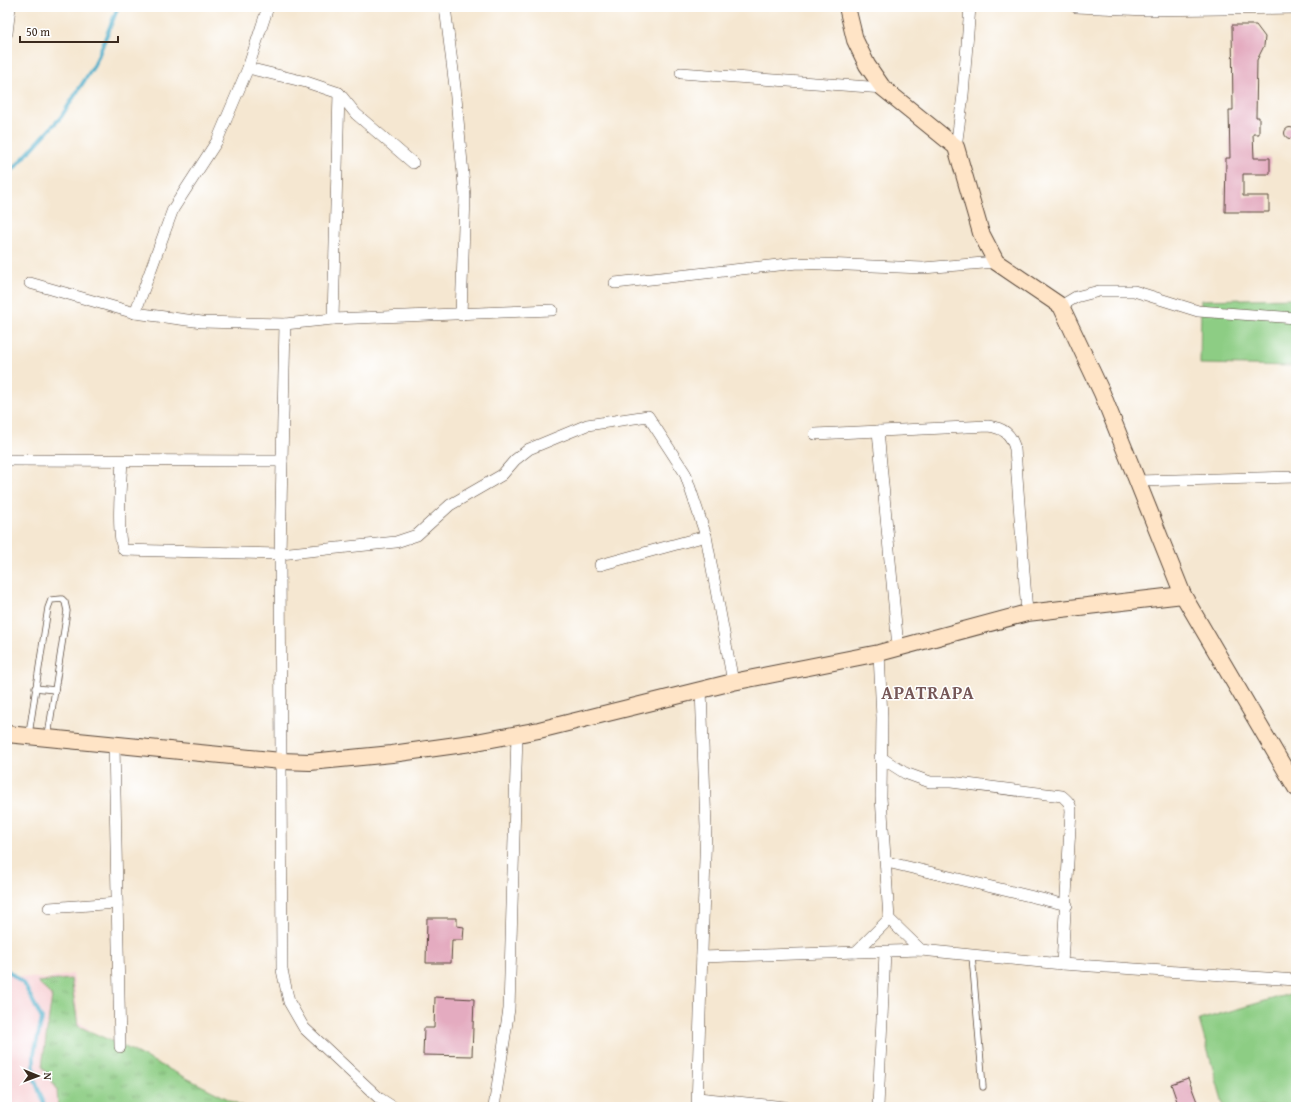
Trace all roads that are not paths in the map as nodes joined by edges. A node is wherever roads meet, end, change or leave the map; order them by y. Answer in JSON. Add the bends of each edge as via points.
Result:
{"nodes":[{"id":1,"x":10,"y":7,"type":"edge"},
{"id":2,"x":268,"y":7,"type":"edge"},
{"id":3,"x":445,"y":7,"type":"edge"},
{"id":4,"x":847,"y":7,"type":"edge"},
{"id":5,"x":970,"y":7,"type":"edge"},
{"id":6,"x":1076,"y":7,"type":"edge"},
{"id":7,"x":1296,"y":8,"type":"edge"},
{"id":8,"x":7,"y":33,"type":"edge"},
{"id":9,"x":248,"y":68,"type":"junction"},
{"id":10,"x":681,"y":73,"type":"dead end"},
{"id":11,"x":883,"y":88,"type":"junction"},
{"id":12,"x":339,"y":94,"type":"junction"},
{"id":13,"x":956,"y":147,"type":"junction"},
{"id":14,"x":413,"y":163,"type":"dead end"},
{"id":15,"x":996,"y":262,"type":"junction"},
{"id":16,"x":30,"y":283,"type":"dead end"},
{"id":17,"x":615,"y":283,"type":"dead end"},
{"id":18,"x":1061,"y":306,"type":"junction"},
{"id":19,"x":552,"y":310,"type":"dead end"},
{"id":20,"x":135,"y":313,"type":"junction"},
{"id":21,"x":461,"y":314,"type":"junction"},
{"id":22,"x":1296,"y":318,"type":"edge"},
{"id":23,"x":333,"y":319,"type":"junction"},
{"id":24,"x":285,"y":324,"type":"junction"},
{"id":25,"x":878,"y":431,"type":"junction"},
{"id":26,"x":815,"y":434,"type":"dead end"},
{"id":27,"x":7,"y":460,"type":"edge"},
{"id":28,"x":122,"y":461,"type":"junction"},
{"id":29,"x":282,"y":461,"type":"junction"},
{"id":30,"x":1296,"y":477,"type":"edge"},
{"id":31,"x":1137,"y":481,"type":"junction"},
{"id":32,"x":706,"y":536,"type":"junction"},
{"id":33,"x":280,"y":554,"type":"junction"},
{"id":34,"x":600,"y":565,"type":"dead end"},
{"id":35,"x":1183,"y":595,"type":"junction"},
{"id":36,"x":1027,"y":613,"type":"junction"},
{"id":37,"x":898,"y":648,"type":"junction"},
{"id":38,"x":879,"y":652,"type":"junction"},
{"id":39,"x":734,"y":682,"type":"junction"},
{"id":40,"x":35,"y":688,"type":"junction"},
{"id":41,"x":701,"y":689,"type":"junction"},
{"id":42,"x":55,"y":690,"type":"junction"},
{"id":43,"x":7,"y":734,"type":"edge"},
{"id":44,"x":517,"y":734,"type":"junction"},
{"id":45,"x":28,"y":736,"type":"junction"},
{"id":46,"x":48,"y":738,"type":"junction"},
{"id":47,"x":114,"y":744,"type":"junction"},
{"id":48,"x":880,"y":756,"type":"junction"},
{"id":49,"x":281,"y":761,"type":"junction"},
{"id":50,"x":1296,"y":788,"type":"edge"},
{"id":51,"x":887,"y":862,"type":"junction"},
{"id":52,"x":117,"y":903,"type":"junction"},
{"id":53,"x":1067,"y":904,"type":"junction"},
{"id":54,"x":49,"y":908,"type":"dead end"},
{"id":55,"x":889,"y":919,"type":"junction"},
{"id":56,"x":921,"y":950,"type":"junction"},
{"id":57,"x":856,"y":952,"type":"junction"},
{"id":58,"x":884,"y":952,"type":"junction"},
{"id":59,"x":972,"y":956,"type":"junction"},
{"id":60,"x":702,"y":957,"type":"junction"},
{"id":61,"x":1062,"y":964,"type":"junction"},
{"id":62,"x":1296,"y":980,"type":"edge"},
{"id":63,"x":120,"y":1047,"type":"dead end"},
{"id":64,"x":983,"y":1087,"type":"dead end"},
{"id":65,"x":697,"y":1102,"type":"edge"},
{"id":66,"x":393,"y":1107,"type":"edge"},
{"id":67,"x":494,"y":1107,"type":"edge"},
{"id":68,"x":785,"y":1107,"type":"edge"},
{"id":69,"x":878,"y":1107,"type":"edge"}],
"edges":[{"from":1,"to":8,"type":"street"},
{"from":2,"to":9,"type":"street"},
{"from":3,"to":21,"type":"street","via":[[465,196]]},
{"from":4,"to":11,"type":"street","via":[[855,40],[867,65]]},
{"from":5,"to":13,"type":"street"},
{"from":6,"to":7,"type":"street","via":[[1146,10]]},
{"from":9,"to":12,"type":"street","via":[[306,82]]},
{"from":9,"to":20,"type":"street","via":[[217,141],[173,209]]},
{"from":10,"to":11,"type":"street"},
{"from":11,"to":13,"type":"street"},
{"from":12,"to":14,"type":"street","via":[[356,114]]},
{"from":12,"to":23,"type":"street"},
{"from":13,"to":15,"type":"street","via":[[981,233]]},
{"from":15,"to":17,"type":"street","via":[[923,268],[797,263]]},
{"from":15,"to":18,"type":"street"},
{"from":16,"to":20,"type":"street"},
{"from":18,"to":22,"type":"street","via":[[1076,297],[1099,291],[1134,291],[1198,311]]},
{"from":18,"to":31,"type":"street","via":[[1102,393]]},
{"from":19,"to":21,"type":"street"},
{"from":20,"to":24,"type":"street","via":[[202,322]]},
{"from":21,"to":23,"type":"street"},
{"from":23,"to":24,"type":"street"},
{"from":24,"to":29,"type":"street"},
{"from":25,"to":26,"type":"street"},
{"from":25,"to":36,"type":"street","via":[[988,426],[999,428],[1013,440]]},
{"from":25,"to":37,"type":"street"},
{"from":27,"to":28,"type":"street"},
{"from":28,"to":29,"type":"street"},
{"from":28,"to":33,"type":"street","via":[[120,519],[121,546],[124,550]]},
{"from":29,"to":33,"type":"street"},
{"from":30,"to":31,"type":"street"},
{"from":31,"to":35,"type":"street"},
{"from":32,"to":33,"type":"street","via":[[685,473],[651,418],[644,415],[587,425],[529,449],[502,475],[450,505],[417,535],[396,542]]},
{"from":32,"to":34,"type":"street"},
{"from":32,"to":39,"type":"street"},
{"from":33,"to":49,"type":"street"},
{"from":35,"to":36,"type":"street"},
{"from":35,"to":50,"type":"street"},
{"from":36,"to":37,"type":"street"},
{"from":37,"to":38,"type":"street"},
{"from":38,"to":39,"type":"street"},
{"from":38,"to":48,"type":"street","via":[[882,718]]},
{"from":39,"to":41,"type":"street"},
{"from":40,"to":42,"type":"lane"},
{"from":40,"to":42,"type":"lane","via":[[48,604],[58,598],[65,602],[67,610]]},
{"from":40,"to":45,"type":"lane"},
{"from":41,"to":44,"type":"street"},
{"from":41,"to":60,"type":"street","via":[[706,827]]},
{"from":42,"to":46,"type":"lane"},
{"from":43,"to":45,"type":"street"},
{"from":44,"to":49,"type":"street","via":[[392,754],[310,762]]},
{"from":44,"to":67,"type":"street","via":[[509,1009]]},
{"from":45,"to":46,"type":"street"},
{"from":46,"to":47,"type":"street"},
{"from":47,"to":49,"type":"street"},
{"from":47,"to":52,"type":"street"},
{"from":48,"to":51,"type":"street"},
{"from":48,"to":53,"type":"street","via":[[905,773],[930,782],[951,782],[1062,796],[1068,800],[1071,811]]},
{"from":49,"to":66,"type":"street","via":[[282,970],[289,1002],[304,1028],[379,1098]]},
{"from":51,"to":53,"type":"street"},
{"from":51,"to":55,"type":"street"},
{"from":52,"to":54,"type":"street"},
{"from":52,"to":63,"type":"street"},
{"from":53,"to":61,"type":"street"},
{"from":55,"to":56,"type":"street"},
{"from":55,"to":57,"type":"street"},
{"from":56,"to":58,"type":"street"},
{"from":56,"to":59,"type":"street"},
{"from":57,"to":58,"type":"street"},
{"from":57,"to":60,"type":"street"},
{"from":58,"to":69,"type":"street"},
{"from":59,"to":61,"type":"street"},
{"from":59,"to":64,"type":"lane"},
{"from":60,"to":65,"type":"street"},
{"from":61,"to":62,"type":"street"},
{"from":65,"to":68,"type":"street"}]}
